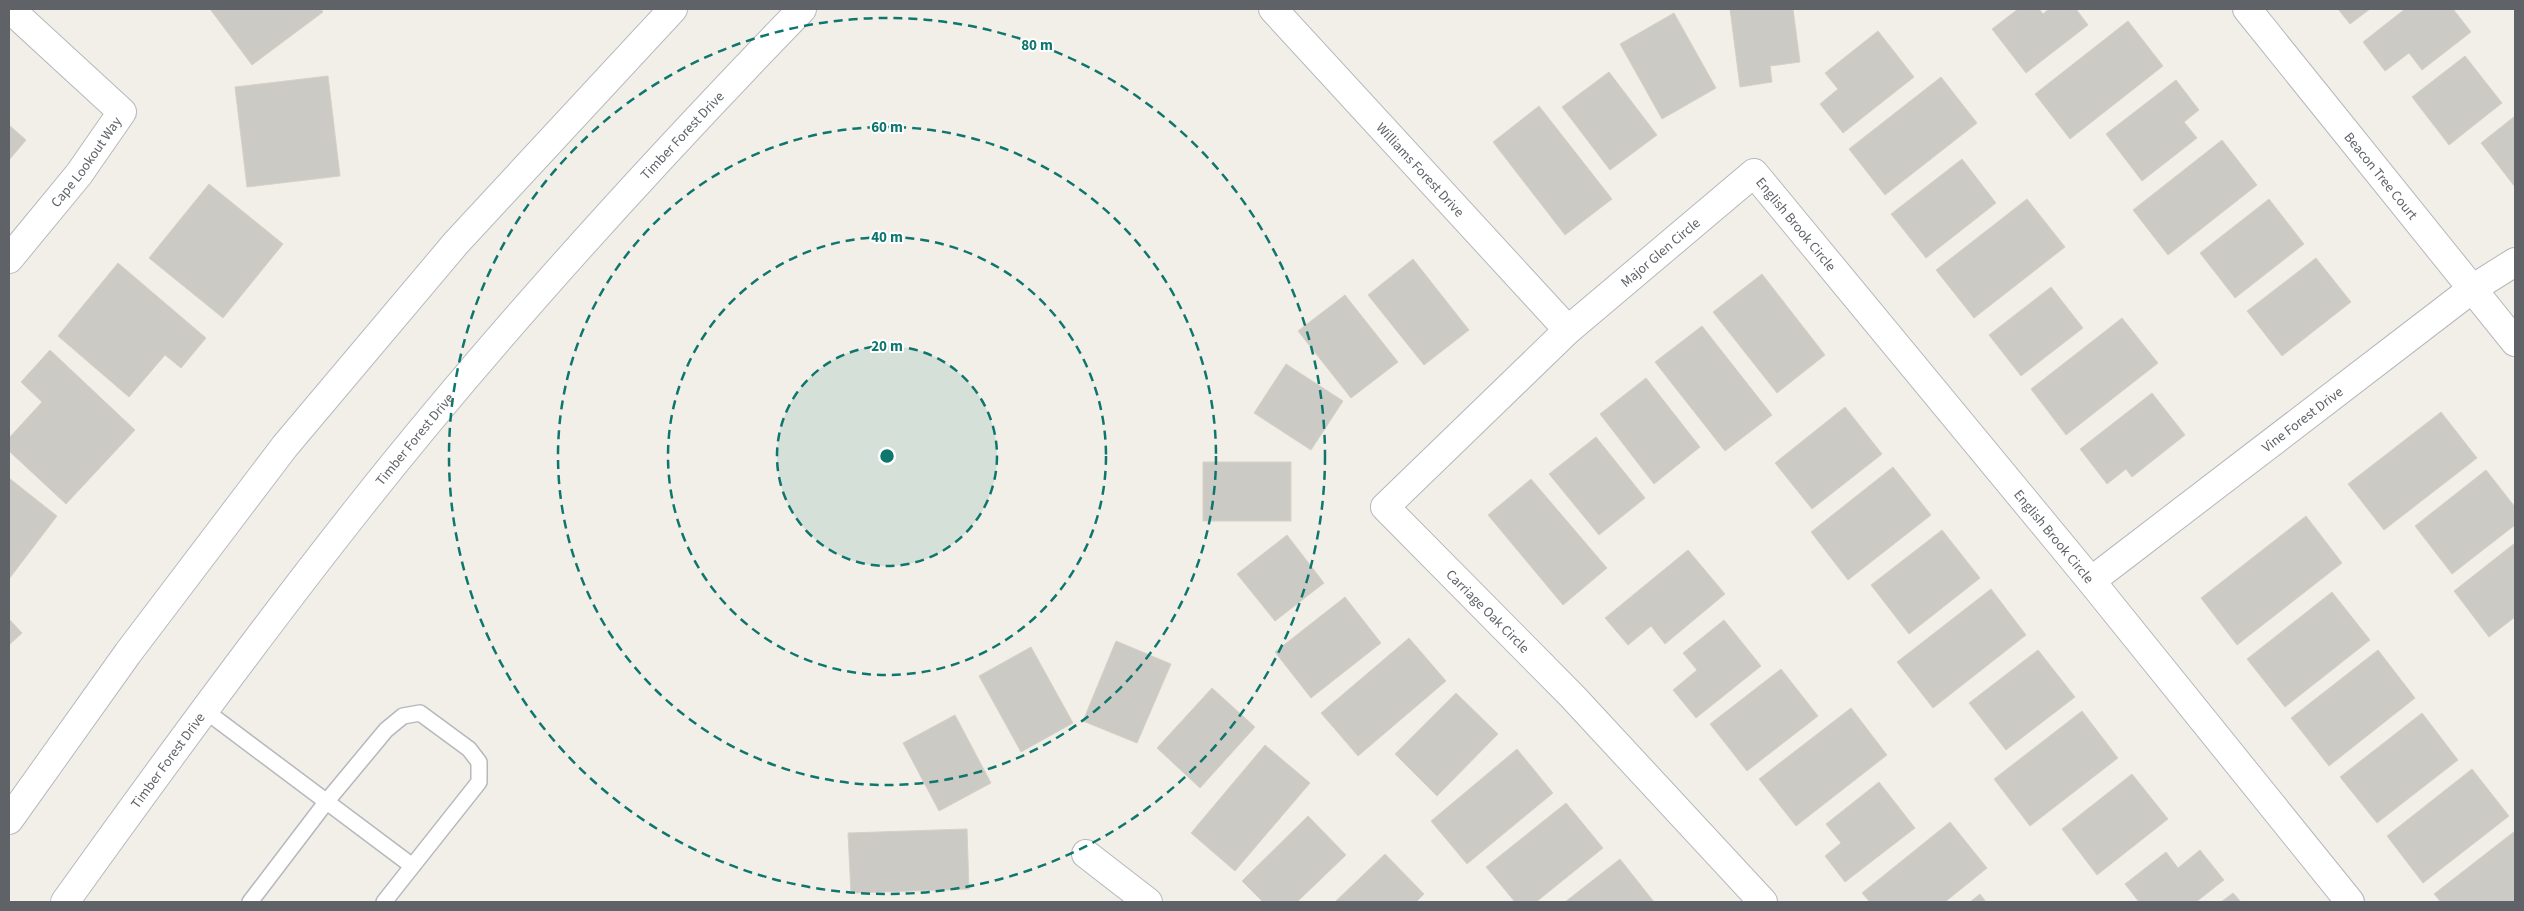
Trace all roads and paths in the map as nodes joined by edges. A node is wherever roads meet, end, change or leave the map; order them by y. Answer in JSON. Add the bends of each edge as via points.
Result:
{"nodes":[{"id":1,"x":10,"y":9,"type":"edge"},
{"id":2,"x":673,"y":9,"type":"edge"},
{"id":3,"x":802,"y":9,"type":"edge"},
{"id":4,"x":1273,"y":9,"type":"edge"},
{"id":5,"x":2247,"y":9,"type":"edge"},
{"id":6,"x":1754,"y":173,"type":"joint"},
{"id":7,"x":9,"y":259,"type":"edge"},
{"id":8,"x":2515,"y":262,"type":"edge"},
{"id":9,"x":2472,"y":290,"type":"junction"},
{"id":10,"x":1568,"y":330,"type":"junction"},
{"id":11,"x":2515,"y":342,"type":"edge"},
{"id":12,"x":2091,"y":581,"type":"junction"},
{"id":13,"x":203,"y":709,"type":"junction"},
{"id":14,"x":327,"y":801,"type":"junction"},
{"id":15,"x":9,"y":820,"type":"edge"},
{"id":16,"x":1086,"y":854,"type":"dead end"},
{"id":17,"x":412,"y":865,"type":"junction"},
{"id":18,"x":64,"y":902,"type":"edge"},
{"id":19,"x":250,"y":902,"type":"edge"},
{"id":20,"x":384,"y":902,"type":"edge"},
{"id":21,"x":1148,"y":902,"type":"edge"},
{"id":22,"x":1763,"y":902,"type":"edge"},
{"id":23,"x":2350,"y":902,"type":"edge"}],
"edges":[{"from":1,"to":7,"type":"street","name":"Cape Lookout Way","via":[[122,112],[79,174]]},
{"from":2,"to":15,"type":"street","via":[[456,243],[285,446],[128,653]]},
{"from":3,"to":13,"type":"street","name":"Timber Forest Drive","via":[[702,112],[530,303],[362,504]]},
{"from":4,"to":10,"type":"street","name":"Williams Forest Drive"},
{"from":5,"to":9,"type":"street","name":"Beacon Tree Court"},
{"from":6,"to":10,"type":"street","name":"Major Glen Circle"},
{"from":6,"to":12,"type":"street","name":"English Brook Circle"},
{"from":8,"to":9,"type":"street","name":"Vine Forest Drive"},
{"from":9,"to":11,"type":"street","name":"Beacon Tree Court"},
{"from":9,"to":12,"type":"street","name":"Vine Forest Drive"},
{"from":10,"to":22,"type":"street","name":"Carriage Oak Circle","via":[[1385,507],[1572,696]]},
{"from":12,"to":23,"type":"street","name":"English Brook Circle"},
{"from":13,"to":14,"type":"lane"},
{"from":13,"to":18,"type":"street","name":"Timber Forest Drive"},
{"from":14,"to":17,"type":"lane"},
{"from":14,"to":17,"type":"lane","via":[[386,730],[403,716],[420,712],[469,749],[479,762],[479,782]]},
{"from":14,"to":19,"type":"lane"},
{"from":16,"to":21,"type":"street"},
{"from":17,"to":20,"type":"lane"}]}
